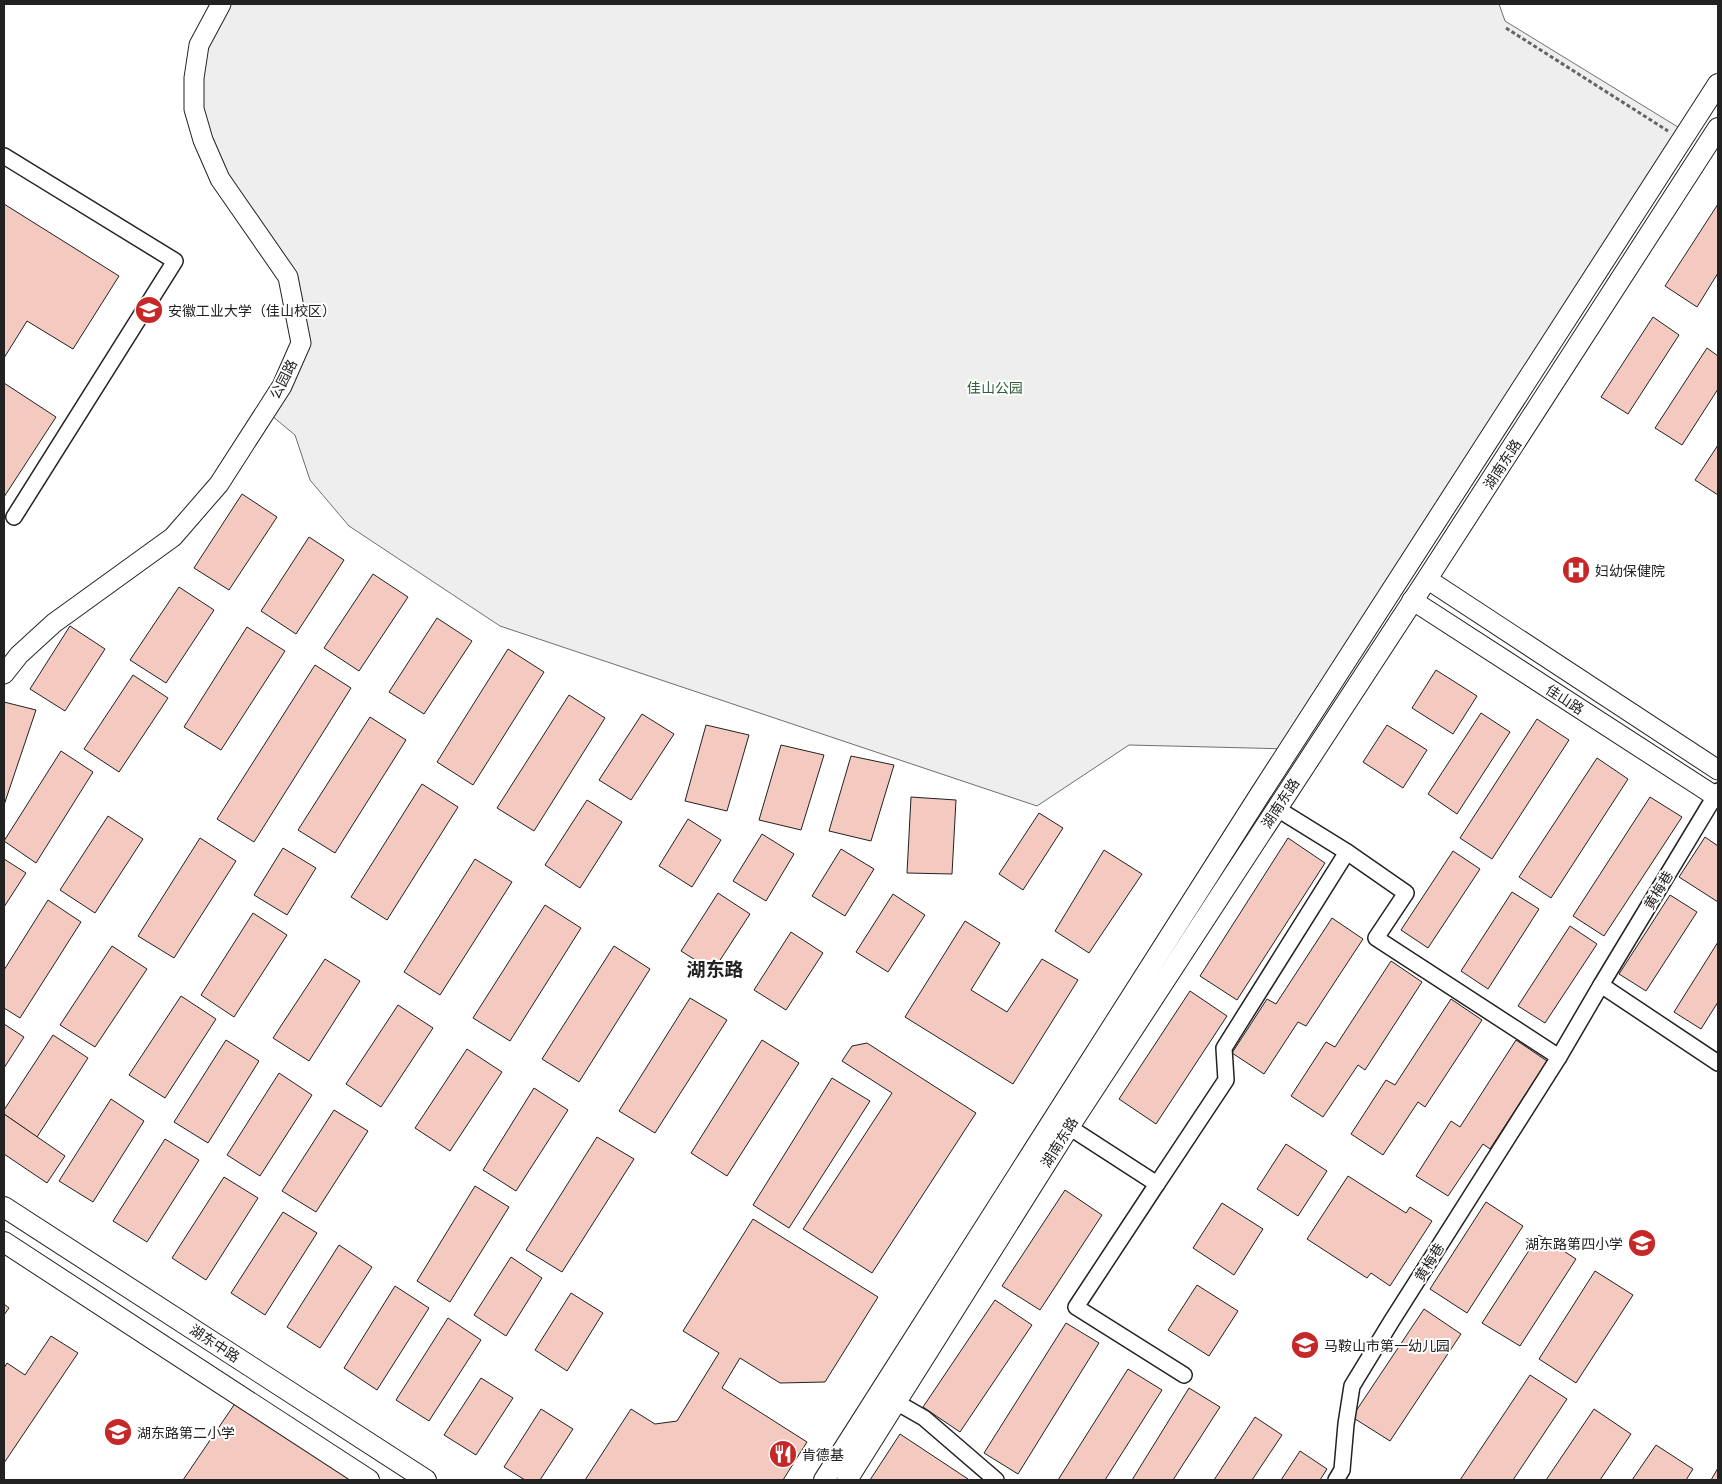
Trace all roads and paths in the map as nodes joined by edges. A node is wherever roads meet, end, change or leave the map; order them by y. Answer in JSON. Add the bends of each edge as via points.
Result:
{"nodes":[{"id":1,"x":221,"y":4,"type":"edge"},
{"id":2,"x":1506,"y":28,"type":"dead end"},
{"id":3,"x":1718,"y":84,"type":"edge"},
{"id":4,"x":1718,"y":128,"type":"edge"},
{"id":5,"x":1682,"y":139,"type":"junction"},
{"id":6,"x":4,"y":156,"type":"edge"},
{"id":7,"x":14,"y":517,"type":"dead end"},
{"id":8,"x":1427,"y":579,"type":"junction"},
{"id":9,"x":1412,"y":600,"type":"junction"},
{"id":10,"x":4,"y":674,"type":"edge"},
{"id":11,"x":1718,"y":770,"type":"edge"},
{"id":12,"x":1717,"y":795,"type":"edge"},
{"id":13,"x":1276,"y":808,"type":"junction"},
{"id":14,"x":1347,"y":852,"type":"junction"},
{"id":15,"x":1601,"y":985,"type":"junction"},
{"id":16,"x":1559,"y":1057,"type":"junction"},
{"id":17,"x":1718,"y":1063,"type":"edge"},
{"id":18,"x":1069,"y":1127,"type":"junction"},
{"id":19,"x":1157,"y":1184,"type":"junction"},
{"id":20,"x":4,"y":1206,"type":"edge"},
{"id":21,"x":4,"y":1242,"type":"edge"},
{"id":22,"x":1184,"y":1375,"type":"dead end"},
{"id":23,"x":896,"y":1402,"type":"junction"},
{"id":24,"x":369,"y":1480,"type":"edge"},
{"id":25,"x":426,"y":1480,"type":"edge"},
{"id":26,"x":824,"y":1480,"type":"edge"},
{"id":27,"x":847,"y":1480,"type":"edge"},
{"id":28,"x":996,"y":1480,"type":"edge"},
{"id":29,"x":1336,"y":1480,"type":"edge"}],
"edges":[{"from":1,"to":10,"type":"street","name":"公园路","via":[[199,45],[194,109],[220,179],[288,277],[300,344],[282,386],[219,484],[173,537],[54,624],[19,655]]},
{"from":2,"to":5,"type":"path"},
{"from":3,"to":5,"type":"main road"},
{"from":4,"to":8,"type":"main road","name":"湖南东路"},
{"from":5,"to":26,"type":"main road"},
{"from":6,"to":7,"type":"street","via":[[175,261]]},
{"from":8,"to":9,"type":"main road","name":"湖南东路"},
{"from":8,"to":11,"type":"street","name":"佳山路"},
{"from":9,"to":12,"type":"street","name":"佳山路"},
{"from":9,"to":13,"type":"main road","name":"湖南东路"},
{"from":12,"to":15,"type":"street","name":"黄梅巷"},
{"from":13,"to":14,"type":"street"},
{"from":13,"to":18,"type":"main road","name":"湖南东路"},
{"from":14,"to":16,"type":"street","via":[[1406,893],[1376,938]]},
{"from":14,"to":19,"type":"street","via":[[1224,1048],[1226,1080]]},
{"from":15,"to":16,"type":"street","name":"黄梅巷"},
{"from":15,"to":17,"type":"street"},
{"from":16,"to":29,"type":"street","name":"黄梅巷","via":[[1352,1386],[1342,1470]]},
{"from":18,"to":19,"type":"street"},
{"from":18,"to":23,"type":"main road","name":"湖南东路"},
{"from":19,"to":22,"type":"street","via":[[1076,1306]]},
{"from":20,"to":25,"type":"main road","name":"湖东中路"},
{"from":21,"to":24,"type":"main road"},
{"from":23,"to":27,"type":"main road","name":"湖南东路"},
{"from":23,"to":28,"type":"street","via":[[924,1418]]}]}
